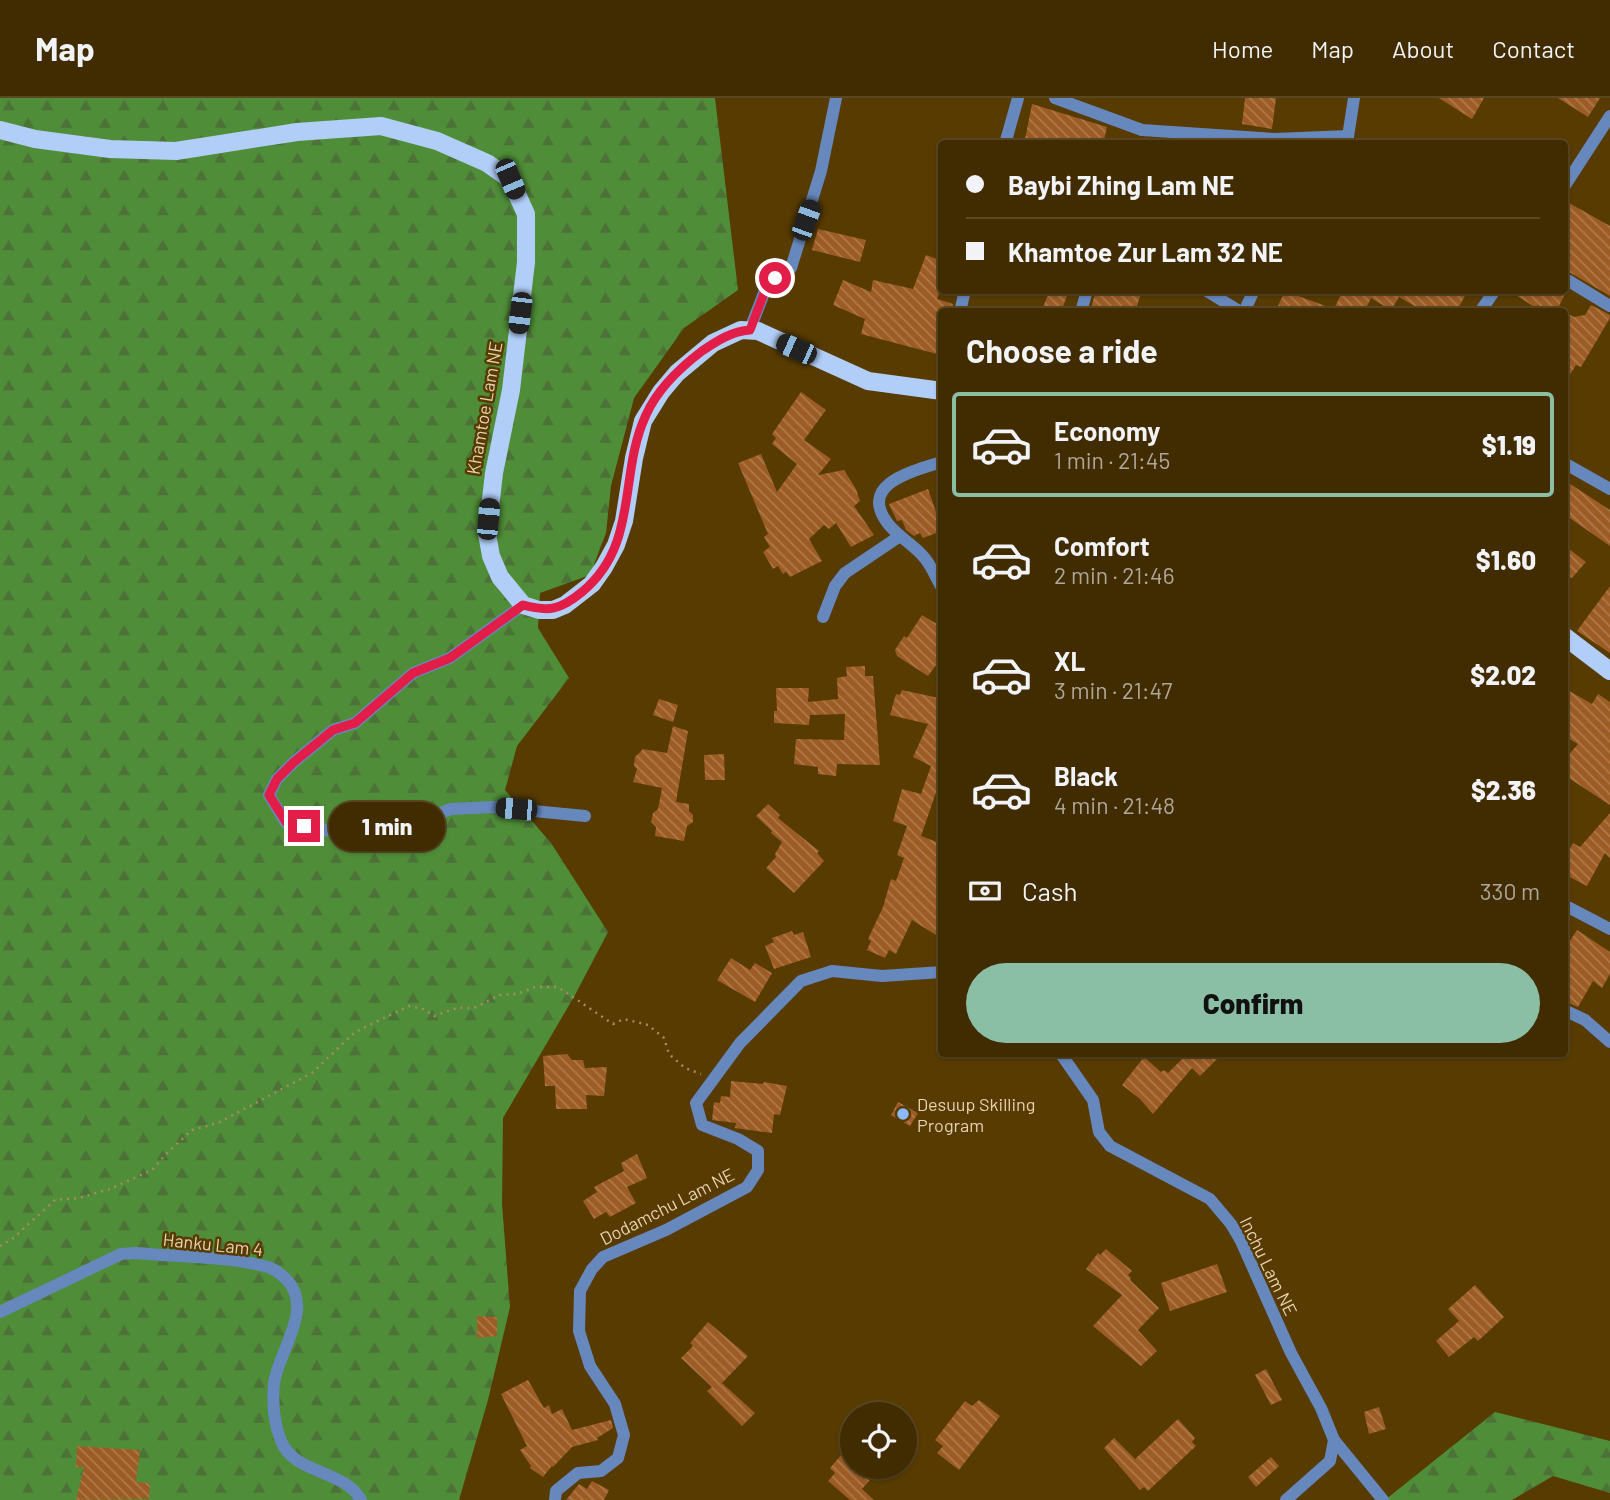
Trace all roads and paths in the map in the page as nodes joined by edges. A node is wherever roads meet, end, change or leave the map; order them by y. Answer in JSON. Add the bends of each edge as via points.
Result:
{"nodes":[{"id":1,"x":836,"y":98,"type":"edge"},
{"id":2,"x":1018,"y":98,"type":"edge"},
{"id":3,"x":1055,"y":98,"type":"edge"},
{"id":4,"x":1354,"y":98,"type":"edge"},
{"id":5,"x":1610,"y":116,"type":"edge"},
{"id":6,"x":0,"y":130,"type":"edge"},
{"id":7,"x":1142,"y":130,"type":"junction"},
{"id":8,"x":1347,"y":139,"type":"edge"},
{"id":9,"x":1006,"y":140,"type":"edge"},
{"id":10,"x":1138,"y":140,"type":"edge"},
{"id":11,"x":1568,"y":181,"type":"edge"},
{"id":12,"x":1568,"y":280,"type":"edge"},
{"id":13,"x":1212,"y":294,"type":"edge"},
{"id":14,"x":1610,"y":306,"type":"edge"},
{"id":15,"x":1235,"y":308,"type":"edge"},
{"id":16,"x":750,"y":330,"type":"junction"},
{"id":17,"x":938,"y":390,"type":"edge"},
{"id":18,"x":938,"y":463,"type":"edge"},
{"id":19,"x":1568,"y":465,"type":"edge"},
{"id":20,"x":1610,"y":489,"type":"edge"},
{"id":21,"x":900,"y":536,"type":"junction"},
{"id":22,"x":938,"y":580,"type":"edge"},
{"id":23,"x":523,"y":605,"type":"junction"},
{"id":24,"x":823,"y":617,"type":"dead end"},
{"id":25,"x":1568,"y":639,"type":"edge"},
{"id":26,"x":1610,"y":670,"type":"edge"},
{"id":27,"x":585,"y":816,"type":"dead end"},
{"id":28,"x":1568,"y":907,"type":"edge"},
{"id":29,"x":1610,"y":929,"type":"edge"},
{"id":30,"x":938,"y":972,"type":"edge"},
{"id":31,"x":1568,"y":1012,"type":"edge"},
{"id":32,"x":1610,"y":1042,"type":"edge"},
{"id":33,"x":1063,"y":1057,"type":"edge"},
{"id":34,"x":714,"y":1079,"type":"junction"},
{"id":35,"x":0,"y":1246,"type":"edge"},
{"id":36,"x":0,"y":1312,"type":"edge"},
{"id":37,"x":1334,"y":1440,"type":"junction"},
{"id":38,"x":361,"y":1500,"type":"edge"},
{"id":39,"x":555,"y":1500,"type":"edge"},
{"id":40,"x":1286,"y":1500,"type":"edge"},
{"id":41,"x":1383,"y":1500,"type":"edge"}],
"edges":[{"from":1,"to":16,"type":"street","via":[[821,171],[791,268],[768,283]]},
{"from":2,"to":9,"type":"street"},
{"from":3,"to":7,"type":"street"},
{"from":4,"to":8,"type":"street"},
{"from":5,"to":11,"type":"street"},
{"from":6,"to":23,"type":"main road","name":"Khamtoe Lam NE","via":[[110,149],[176,151],[297,132],[381,126],[437,141],[487,163],[510,179],[526,215],[526,262],[487,534],[500,578]]},
{"from":7,"to":8,"type":"street"},
{"from":7,"to":10,"type":"street"},
{"from":12,"to":14,"type":"street"},
{"from":13,"to":15,"type":"street"},
{"from":16,"to":17,"type":"main road","via":[[868,381]]},
{"from":16,"to":23,"type":"main road","via":[[727,336],[695,357],[651,405],[638,436],[624,521],[616,545],[592,584],[553,610]]},
{"from":18,"to":21,"type":"street","via":[[897,477],[881,493],[881,513]]},
{"from":19,"to":20,"type":"street"},
{"from":21,"to":22,"type":"street","via":[[923,556]]},
{"from":21,"to":24,"type":"street","via":[[845,573]]},
{"from":23,"to":27,"type":"street","via":[[450,658],[413,673],[355,723],[333,730],[277,779],[269,795],[286,822],[341,833],[381,834],[452,809],[493,807]]},
{"from":25,"to":26,"type":"main road"},
{"from":28,"to":29,"type":"street"},
{"from":30,"to":34,"type":"street","name":"Dodamchu Lam NE","via":[[882,976],[832,971],[801,981],[740,1043]]},
{"from":31,"to":32,"type":"street"},
{"from":33,"to":37,"type":"street","name":"Inchu Lam NE","via":[[1093,1100],[1099,1132],[1110,1146],[1210,1199],[1231,1224]]},
{"from":34,"to":35,"type":"path","via":[[685,1068],[669,1054],[664,1038],[648,1025],[624,1019],[613,1024],[558,986],[500,995],[474,1008],[434,1016],[409,1006],[355,1032],[312,1073],[230,1118],[192,1130],[152,1170],[110,1189],[55,1200]]},
{"from":34,"to":39,"type":"street","name":"Dodamchu Lam NE","via":[[696,1102],[702,1125],[758,1151],[758,1170],[747,1187],[603,1257],[592,1269],[580,1291],[579,1331],[590,1366],[615,1404],[624,1435],[618,1458],[601,1471],[578,1473],[556,1491]]},
{"from":36,"to":38,"type":"street","name":"Hanku Lam 4","via":[[121,1254],[271,1268],[296,1290],[298,1307],[274,1384],[274,1416],[282,1444],[311,1469],[343,1481]]},
{"from":37,"to":40,"type":"street","via":[[1330,1461]]},
{"from":37,"to":41,"type":"street","name":"Inchu Lam NE"}]}
